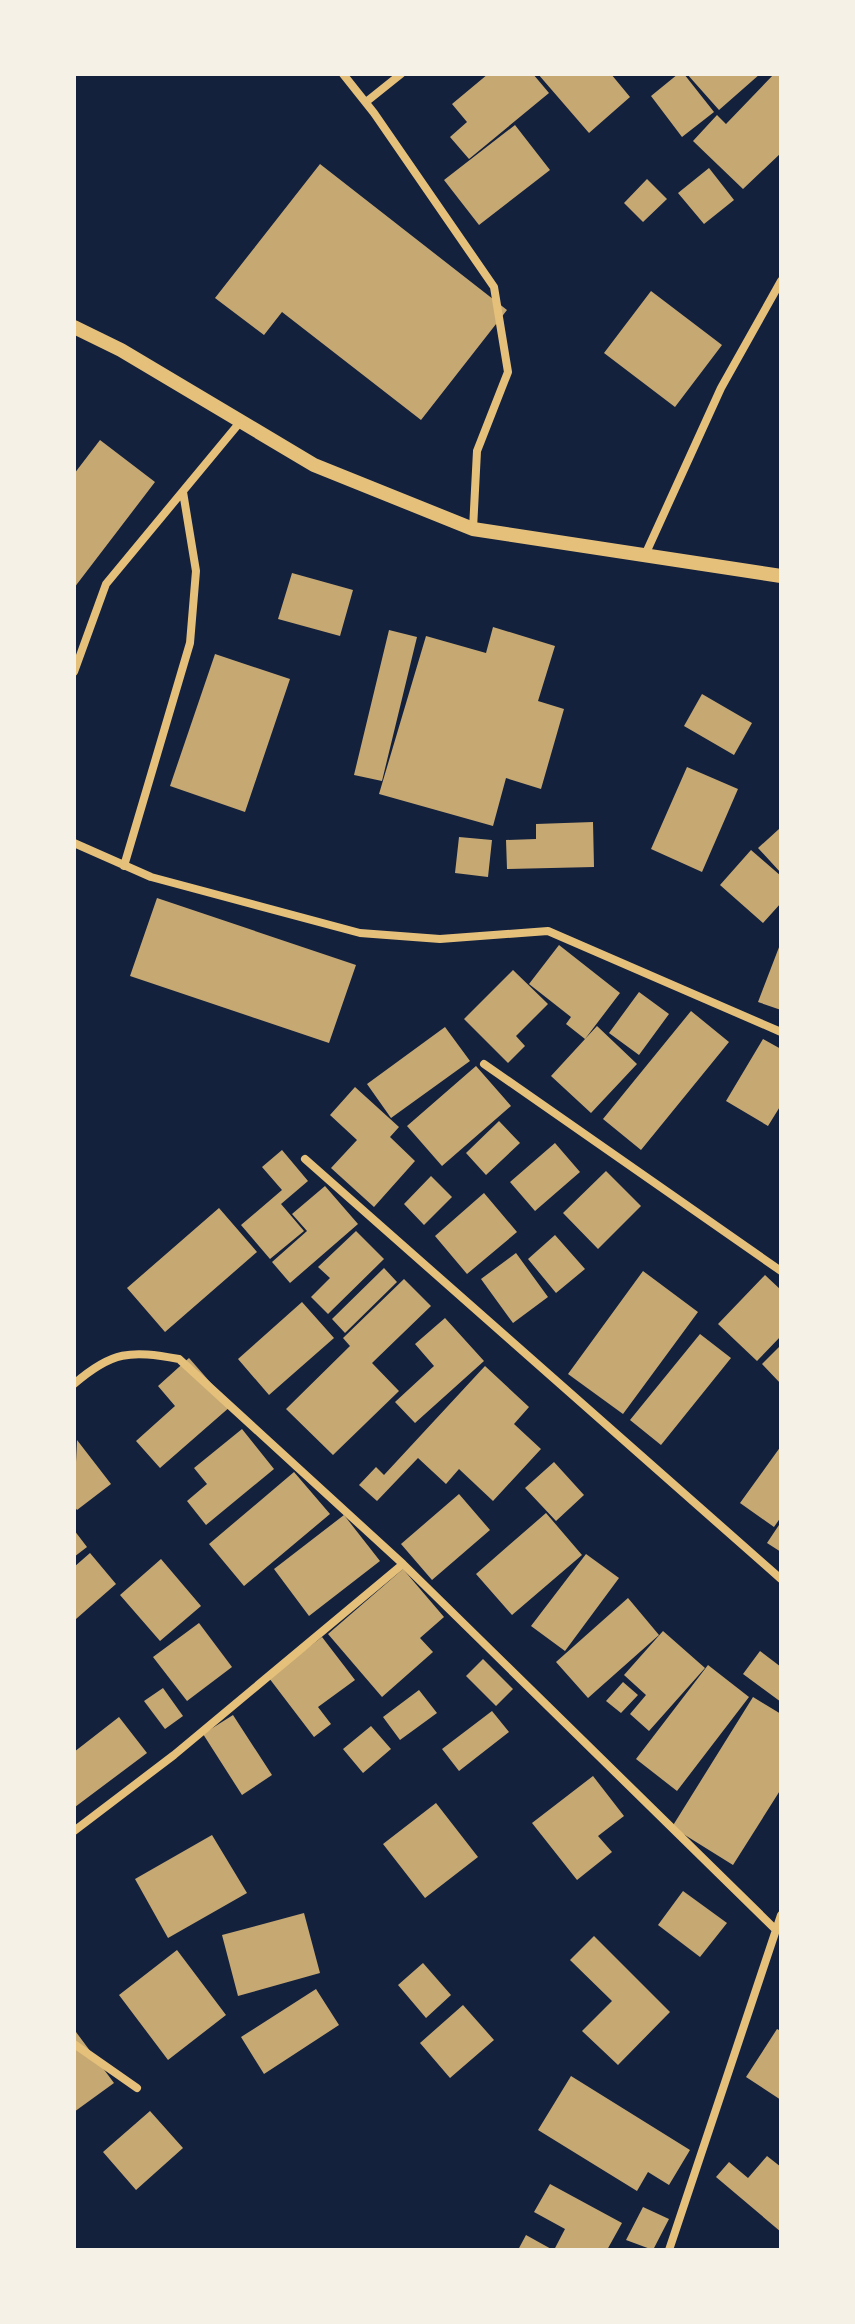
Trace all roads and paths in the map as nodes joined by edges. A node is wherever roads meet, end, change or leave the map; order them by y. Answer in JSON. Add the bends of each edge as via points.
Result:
{"nodes":[{"id":1,"x":343,"y":74,"type":"edge"},
{"id":2,"x":401,"y":74,"type":"edge"},
{"id":3,"x":366,"y":102,"type":"junction"},
{"id":4,"x":781,"y":281,"type":"edge"},
{"id":5,"x":74,"y":327,"type":"edge"},
{"id":6,"x":241,"y":421,"type":"junction"},
{"id":7,"x":183,"y":492,"type":"junction"},
{"id":8,"x":473,"y":529,"type":"junction"},
{"id":9,"x":645,"y":555,"type":"junction"},
{"id":10,"x":781,"y":576,"type":"edge"},
{"id":11,"x":74,"y":672,"type":"edge"},
{"id":12,"x":74,"y":843,"type":"edge"},
{"id":13,"x":124,"y":866,"type":"junction"},
{"id":14,"x":781,"y":1032,"type":"edge"},
{"id":15,"x":484,"y":1064,"type":"dead end"},
{"id":16,"x":305,"y":1159,"type":"dead end"},
{"id":17,"x":781,"y":1271,"type":"edge"},
{"id":18,"x":74,"y":1384,"type":"edge"},
{"id":19,"x":403,"y":1564,"type":"junction"},
{"id":20,"x":781,"y":1579,"type":"edge"},
{"id":21,"x":74,"y":1831,"type":"edge"},
{"id":22,"x":781,"y":1915,"type":"edge"},
{"id":23,"x":776,"y":1930,"type":"junction"},
{"id":24,"x":74,"y":2044,"type":"edge"},
{"id":25,"x":137,"y":2088,"type":"dead end"},
{"id":26,"x":669,"y":2250,"type":"edge"}],
"edges":[{"from":1,"to":3,"type":"street"},
{"from":2,"to":3,"type":"street"},
{"from":3,"to":8,"type":"street","via":[[494,287],[508,372],[477,451]]},
{"from":4,"to":9,"type":"street","via":[[721,388]]},
{"from":5,"to":6,"type":"street"},
{"from":6,"to":7,"type":"street"},
{"from":6,"to":8,"type":"street","via":[[314,465]]},
{"from":7,"to":11,"type":"street","via":[[106,584]]},
{"from":7,"to":13,"type":"street","via":[[196,571],[190,643]]},
{"from":8,"to":9,"type":"street"},
{"from":9,"to":10,"type":"street"},
{"from":12,"to":13,"type":"street"},
{"from":13,"to":14,"type":"street","via":[[360,933],[440,939],[548,931]]},
{"from":15,"to":17,"type":"street"},
{"from":16,"to":20,"type":"street"},
{"from":18,"to":19,"type":"street","via":[[100,1361],[136,1352],[179,1359]]},
{"from":19,"to":21,"type":"street","via":[[174,1755]]},
{"from":19,"to":23,"type":"street"},
{"from":22,"to":23,"type":"street"},
{"from":23,"to":26,"type":"street"},
{"from":24,"to":25,"type":"street"}]}
